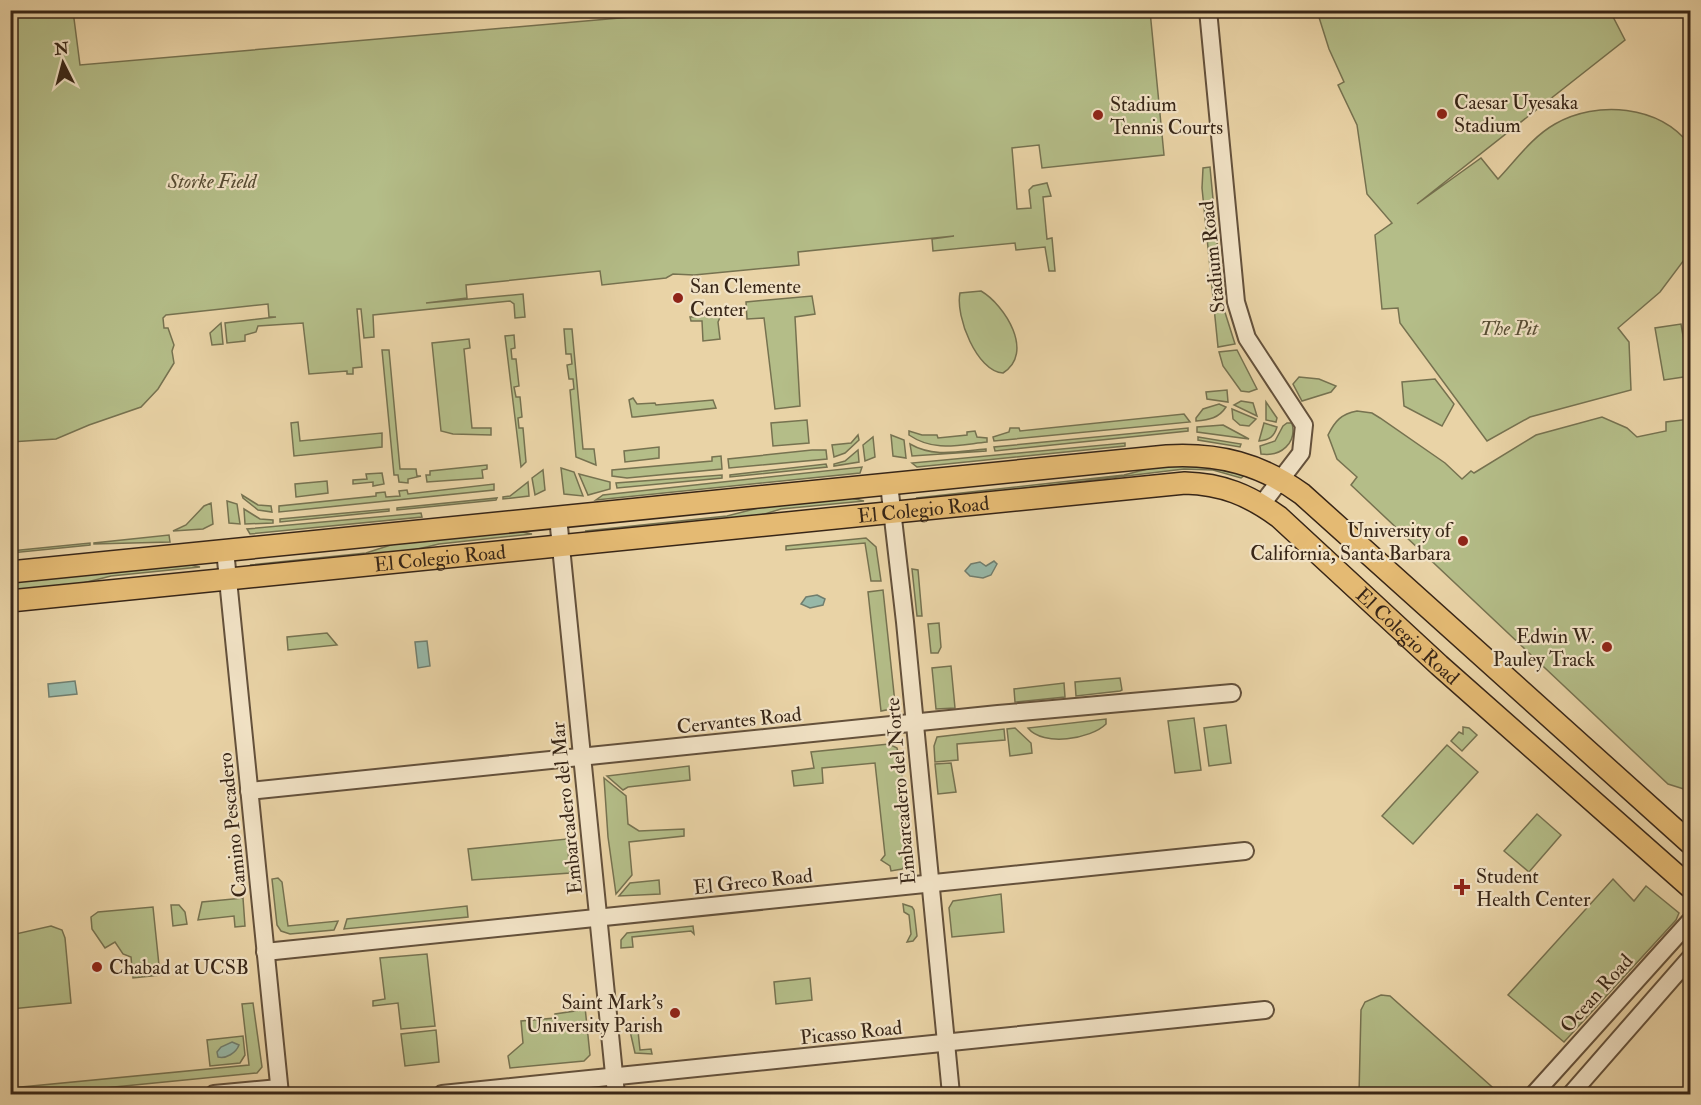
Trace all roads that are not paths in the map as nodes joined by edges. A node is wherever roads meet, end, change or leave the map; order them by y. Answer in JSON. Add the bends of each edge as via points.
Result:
{"nodes":[{"id":1,"x":1208,"y":10,"type":"edge"},
{"id":2,"x":1282,"y":480,"type":"junction"},
{"id":3,"x":889,"y":484,"type":"junction"},
{"id":4,"x":1262,"y":504,"type":"junction"},
{"id":5,"x":893,"y":514,"type":"junction"},
{"id":6,"x":558,"y":517,"type":"junction"},
{"id":7,"x":560,"y":548,"type":"junction"},
{"id":8,"x":225,"y":550,"type":"junction"},
{"id":9,"x":10,"y":572,"type":"edge"},
{"id":10,"x":227,"y":580,"type":"junction"},
{"id":11,"x":10,"y":601,"type":"edge"},
{"id":12,"x":1232,"y":693,"type":"dead end"},
{"id":13,"x":915,"y":723,"type":"junction"},
{"id":14,"x":582,"y":757,"type":"junction"},
{"id":15,"x":249,"y":791,"type":"junction"},
{"id":16,"x":1640,"y":798,"type":"junction"},
{"id":17,"x":1690,"y":826,"type":"edge"},
{"id":18,"x":1690,"y":843,"type":"edge"},
{"id":19,"x":1245,"y":851,"type":"dead end"},
{"id":20,"x":930,"y":884,"type":"junction"},
{"id":21,"x":1690,"y":887,"type":"edge"},
{"id":22,"x":598,"y":918,"type":"junction"},
{"id":23,"x":1690,"y":921,"type":"edge"},
{"id":24,"x":265,"y":952,"type":"junction"},
{"id":25,"x":1690,"y":958,"type":"edge"},
{"id":26,"x":1265,"y":1010,"type":"dead end"},
{"id":27,"x":945,"y":1043,"type":"junction"},
{"id":28,"x":615,"y":1086,"type":"edge"},
{"id":29,"x":280,"y":1091,"type":"edge"},
{"id":30,"x":214,"y":1095,"type":"edge"},
{"id":31,"x":442,"y":1095,"type":"edge"},
{"id":32,"x":951,"y":1095,"type":"edge"},
{"id":33,"x":1534,"y":1095,"type":"edge"},
{"id":34,"x":1571,"y":1095,"type":"edge"}],
"edges":[{"from":1,"to":2,"type":"street","name":"Stadium Road","via":[[1238,312],[1247,338],[1304,425],[1301,453]]},
{"from":2,"to":3,"type":"main road","name":"El Colegio Road","via":[[1227,458],[1199,454]]},
{"from":2,"to":4,"type":"street","name":"Stadium Road"},
{"from":2,"to":16,"type":"main road","name":"El Colegio Road"},
{"from":3,"to":5,"type":"street","name":"Embarcadero del Norte"},
{"from":3,"to":6,"type":"main road","name":"El Colegio Road"},
{"from":4,"to":5,"type":"main road","name":"El Colegio Road","via":[[1230,489],[1185,483]]},
{"from":4,"to":21,"type":"main road","name":"El Colegio Road"},
{"from":5,"to":7,"type":"main road","name":"El Colegio Road"},
{"from":5,"to":13,"type":"street","name":"Embarcadero del Norte"},
{"from":6,"to":7,"type":"street","name":"Embarcadero del Mar"},
{"from":6,"to":8,"type":"main road","name":"El Colegio Road"},
{"from":7,"to":10,"type":"main road","name":"El Colegio Road"},
{"from":7,"to":14,"type":"street","name":"Embarcadero del Mar"},
{"from":8,"to":9,"type":"main road","name":"El Colegio Road"},
{"from":8,"to":10,"type":"street","name":"Camino Pescadero"},
{"from":10,"to":11,"type":"main road","name":"El Colegio Road"},
{"from":10,"to":15,"type":"street","name":"Camino Pescadero"},
{"from":12,"to":13,"type":"street","name":"Cervantes Road"},
{"from":13,"to":14,"type":"street","name":"Cervantes Road"},
{"from":13,"to":20,"type":"street","name":"Embarcadero del Norte"},
{"from":14,"to":15,"type":"street","name":"Cervantes Road"},
{"from":14,"to":22,"type":"street","name":"Embarcadero del Mar"},
{"from":15,"to":24,"type":"street","name":"Camino Pescadero"},
{"from":16,"to":17,"type":"main road"},
{"from":16,"to":18,"type":"main road","name":"El Colegio Road"},
{"from":19,"to":20,"type":"street","name":"El Greco Road"},
{"from":20,"to":22,"type":"street","name":"El Greco Road"},
{"from":20,"to":27,"type":"street","name":"Embarcadero del Norte"},
{"from":22,"to":24,"type":"street","name":"El Greco Road"},
{"from":22,"to":28,"type":"street","name":"Embarcadero del Mar"},
{"from":23,"to":33,"type":"street","name":"Ocean Road"},
{"from":24,"to":29,"type":"street","name":"Camino Pescadero"},
{"from":25,"to":34,"type":"street"},
{"from":26,"to":27,"type":"street","name":"Picasso Road"},
{"from":27,"to":28,"type":"street","name":"Picasso Road"},
{"from":27,"to":32,"type":"street","name":"Embarcadero del Norte"},
{"from":28,"to":31,"type":"street","name":"Picasso Road"},
{"from":29,"to":30,"type":"street"}]}
